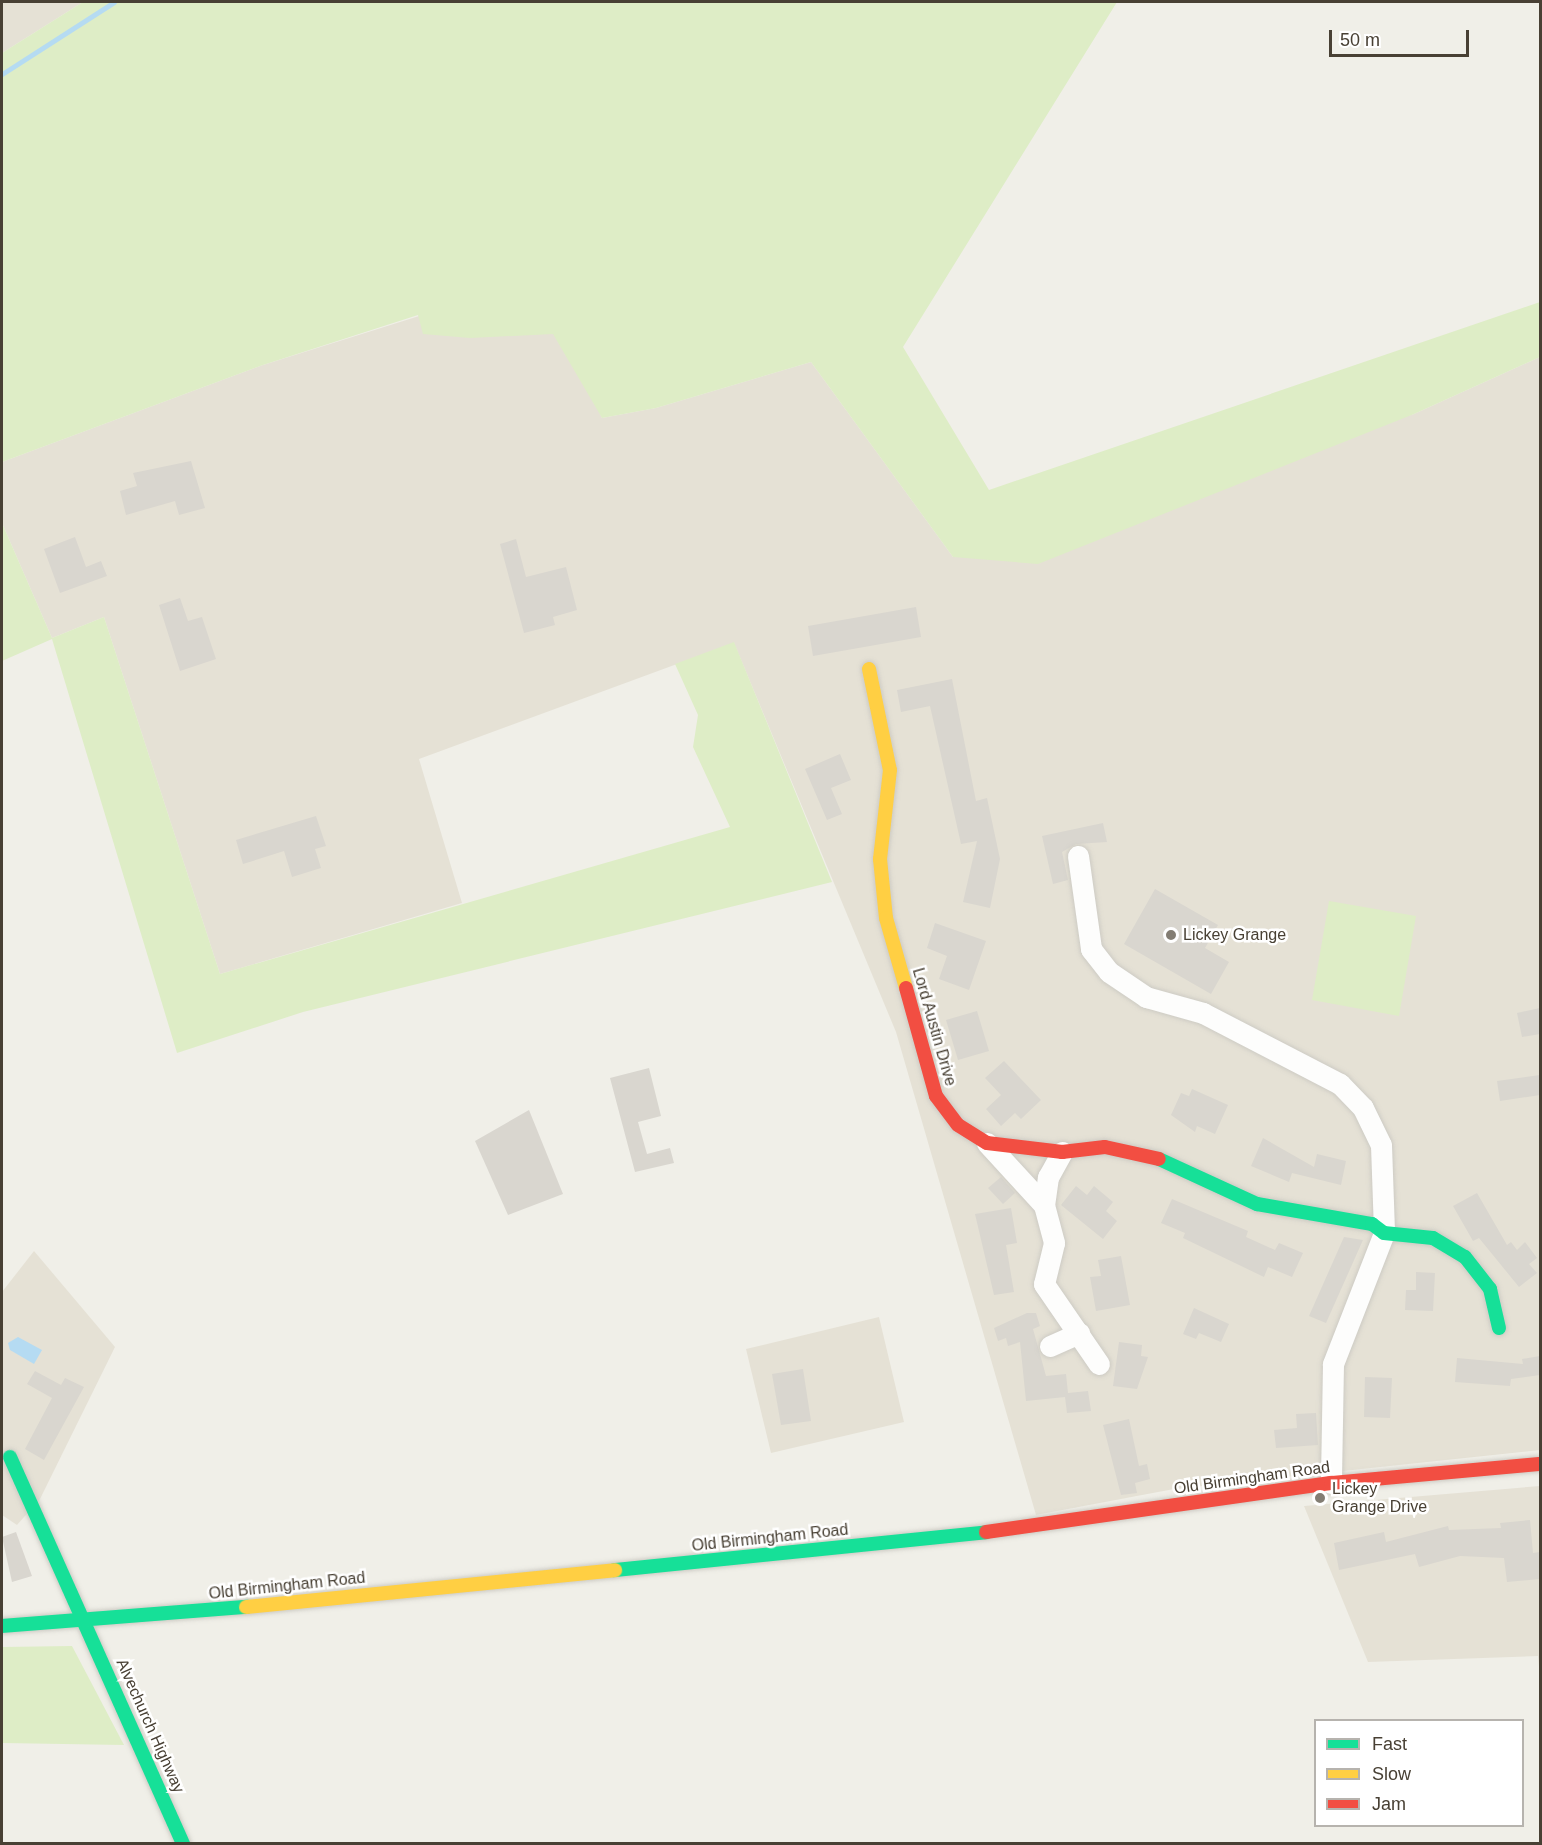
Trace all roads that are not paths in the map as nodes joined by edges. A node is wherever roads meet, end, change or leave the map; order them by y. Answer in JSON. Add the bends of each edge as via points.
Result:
{"nodes":[{"id":1,"x":869,"y":669,"type":"dead end"},
{"id":2,"x":1078,"y":856,"type":"dead end"},
{"id":3,"x":987,"y":1143,"type":"junction"},
{"id":4,"x":1062,"y":1152,"type":"junction"},
{"id":5,"x":1044,"y":1205,"type":"junction"},
{"id":6,"x":1384,"y":1233,"type":"junction"},
{"id":7,"x":1499,"y":1328,"type":"dead end"},
{"id":8,"x":1079,"y":1333,"type":"junction"},
{"id":9,"x":1050,"y":1346,"type":"dead end"},
{"id":10,"x":1099,"y":1364,"type":"dead end"},
{"id":11,"x":10,"y":1457,"type":"dead end"},
{"id":12,"x":1540,"y":1464,"type":"edge"},
{"id":13,"x":1331,"y":1483,"type":"junction"},
{"id":14,"x":86,"y":1623,"type":"junction"},
{"id":15,"x":2,"y":1626,"type":"edge"},
{"id":16,"x":183,"y":1844,"type":"edge"}],
"edges":[{"from":1,"to":3,"type":"main road","name":"Lord Austin Drive","via":[[890,770],[880,859],[886,918],[936,1096],[958,1125]]},
{"from":2,"to":6,"type":"street","via":[[1091,950],[1109,972],[1146,997],[1203,1013],[1340,1084],[1363,1108],[1381,1145]]},
{"from":3,"to":4,"type":"main road","name":"Lord Austin Drive"},
{"from":3,"to":5,"type":"street"},
{"from":4,"to":5,"type":"street","via":[[1048,1177]]},
{"from":4,"to":6,"type":"main road","name":"Lord Austin Drive","via":[[1105,1147],[1160,1159],[1257,1204],[1372,1224]]},
{"from":5,"to":8,"type":"street","via":[[1054,1243],[1044,1284]]},
{"from":6,"to":7,"type":"main road","name":"Lord Austin Drive","via":[[1433,1238],[1465,1257],[1490,1289]]},
{"from":6,"to":13,"type":"street","via":[[1333,1364]]},
{"from":8,"to":9,"type":"street"},
{"from":8,"to":10,"type":"street"},
{"from":11,"to":14,"type":"main road","name":"Alvechurch Highway"},
{"from":12,"to":13,"type":"main road","name":"Old Birmingham Road"},
{"from":13,"to":14,"type":"main road","name":"Old Birmingham Road","via":[[940,1538]]},
{"from":14,"to":15,"type":"main road","name":"Old Birmingham Road"},
{"from":14,"to":16,"type":"main road","name":"Alvechurch Highway"}]}
